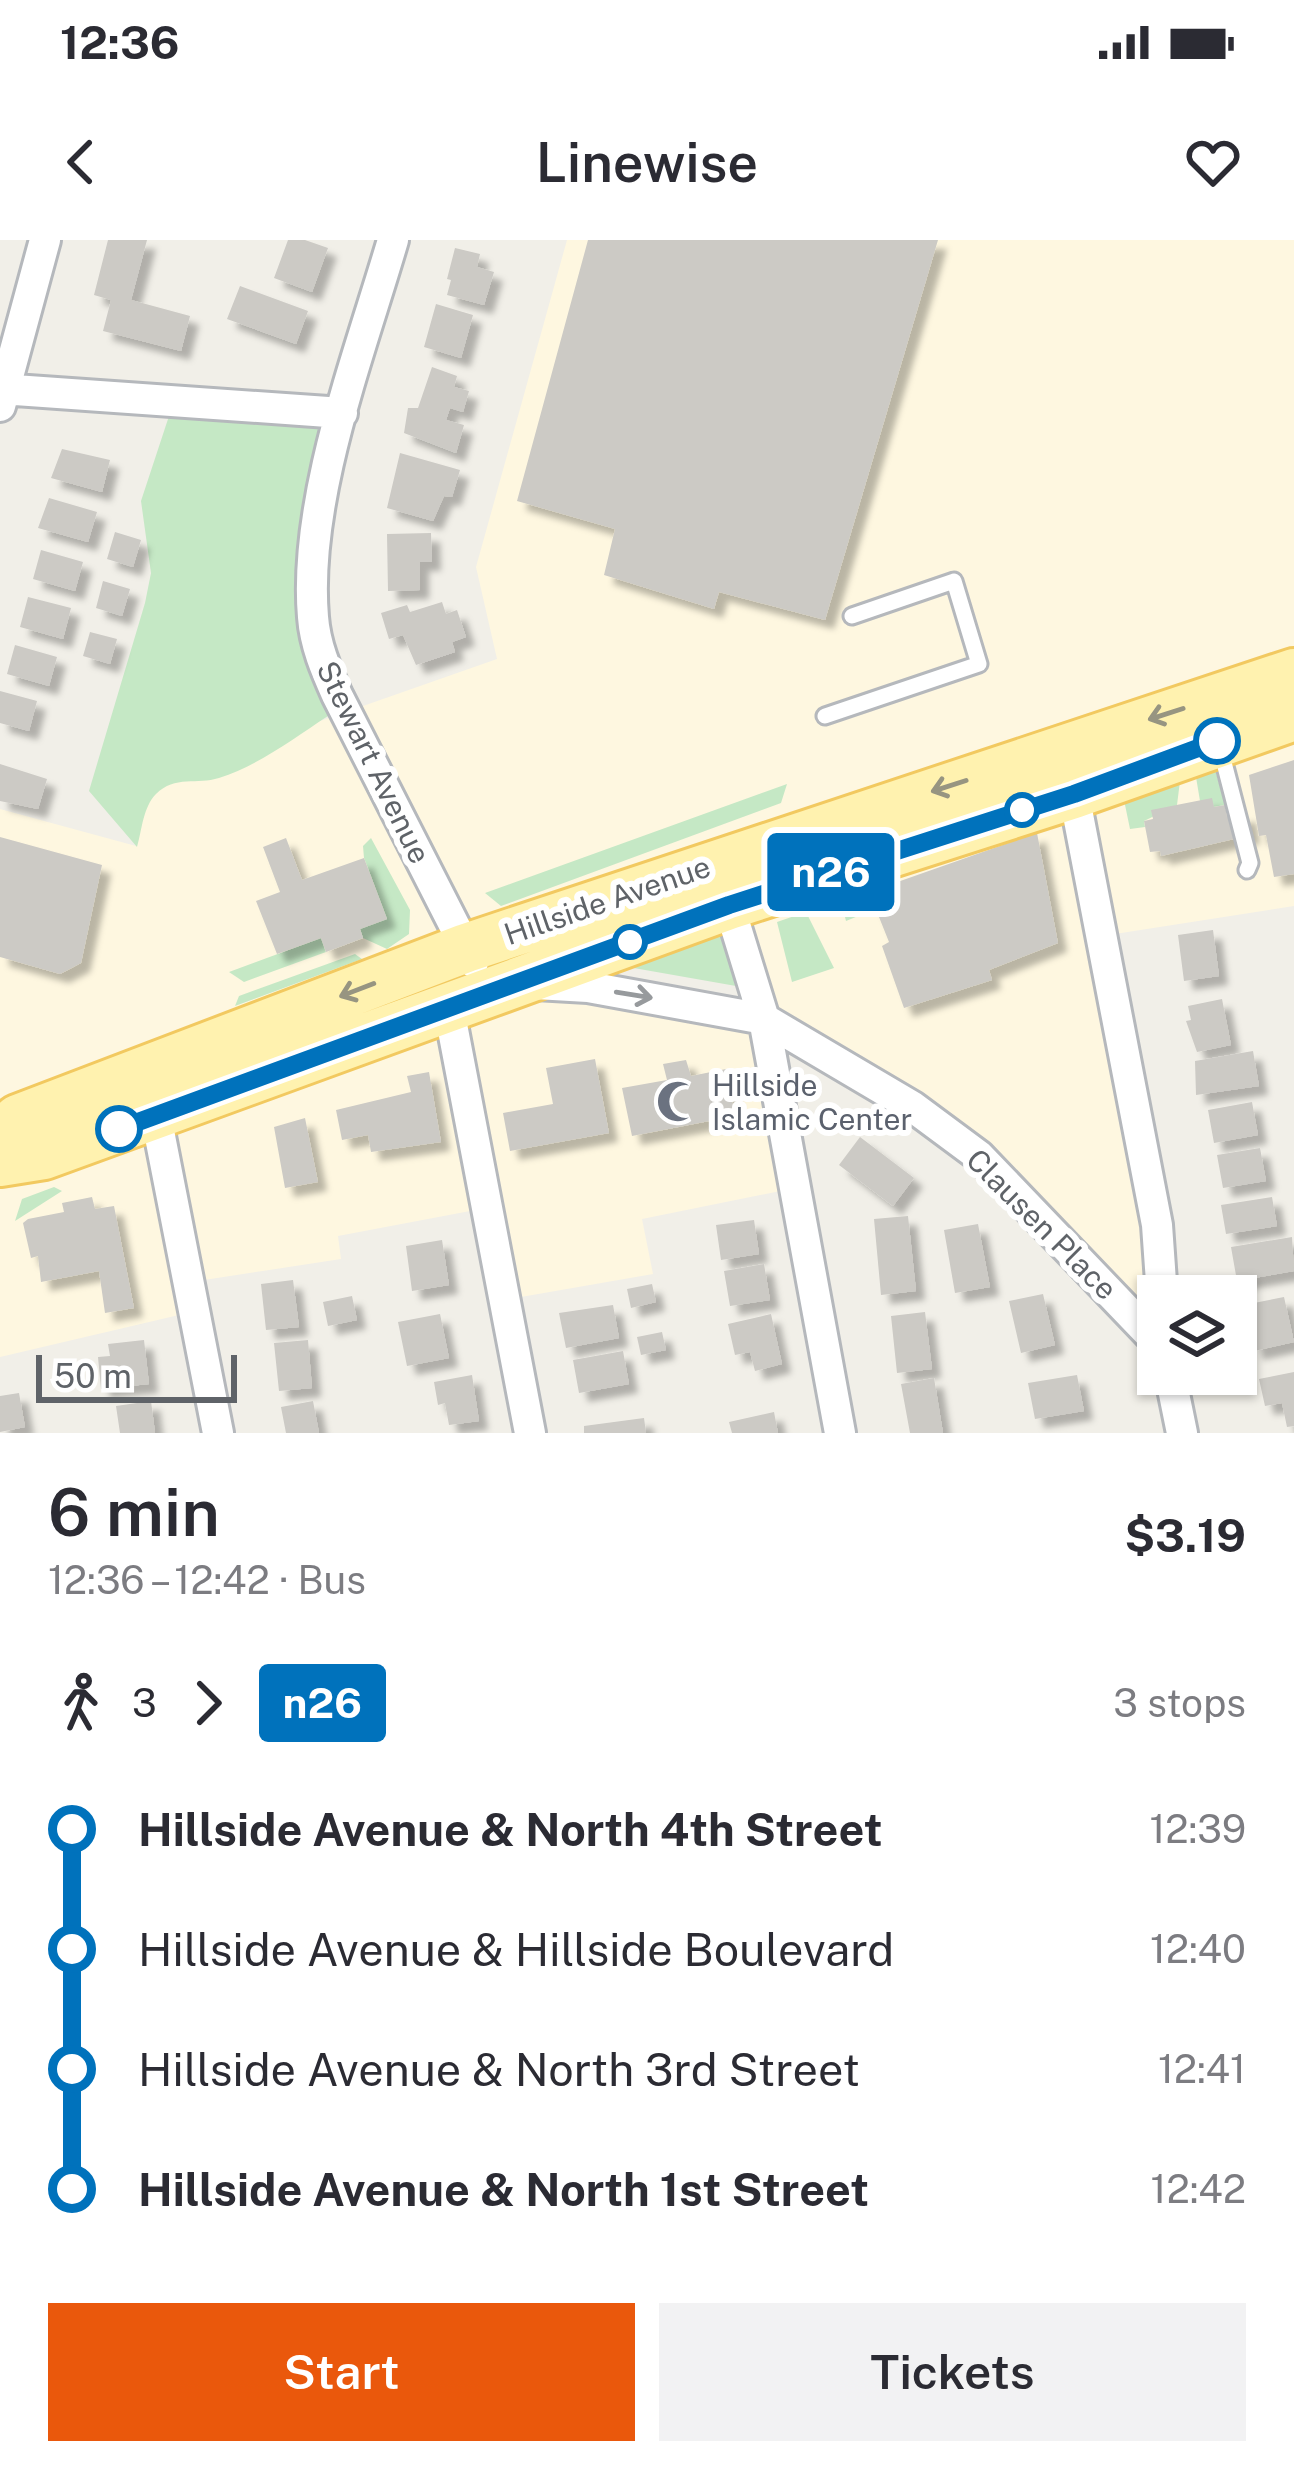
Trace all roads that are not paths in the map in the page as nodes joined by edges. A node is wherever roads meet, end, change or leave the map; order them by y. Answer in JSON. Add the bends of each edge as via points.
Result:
{"nodes":[{"id":1,"x":44,"y":240,"type":"edge"},
{"id":2,"x":393,"y":240,"type":"edge"},
{"id":3,"x":2,"y":394,"type":"edge"},
{"id":4,"x":342,"y":413,"type":"junction"},
{"id":5,"x":852,"y":616,"type":"dead end"},
{"id":6,"x":1294,"y":673,"type":"edge"},
{"id":7,"x":825,"y":716,"type":"dead end"},
{"id":8,"x":1294,"y":716,"type":"edge"},
{"id":9,"x":1217,"y":741,"type":"junction"},
{"id":10,"x":1074,"y":794,"type":"junction"},
{"id":11,"x":1247,"y":870,"type":"dead end"},
{"id":12,"x":729,"y":905,"type":"junction"},
{"id":13,"x":466,"y":948,"type":"junction"},
{"id":14,"x":486,"y":995,"type":"junction"},
{"id":15,"x":764,"y":1019,"type":"junction"},
{"id":16,"x":156,"y":1116,"type":"junction"},
{"id":17,"x":0,"y":1134,"type":"edge"},
{"id":18,"x":0,"y":1162,"type":"edge"},
{"id":19,"x":1160,"y":1275,"type":"edge"},
{"id":20,"x":1137,"y":1321,"type":"edge"},
{"id":21,"x":1174,"y":1395,"type":"edge"},
{"id":22,"x":218,"y":1433,"type":"edge"},
{"id":23,"x":530,"y":1433,"type":"edge"},
{"id":24,"x":841,"y":1433,"type":"edge"},
{"id":25,"x":1182,"y":1433,"type":"edge"}],
"edges":[{"from":1,"to":3,"type":"street"},
{"from":2,"to":4,"type":"street","name":"Stewart Avenue"},
{"from":3,"to":4,"type":"street"},
{"from":4,"to":13,"type":"street","name":"Stewart Avenue","via":[[312,565],[322,663]]},
{"from":5,"to":7,"type":"lane","via":[[954,581],[979,664]]},
{"from":6,"to":13,"type":"main road","name":"Hillside Avenue","one_way":true},
{"from":8,"to":9,"type":"main road","name":"Hillside Avenue"},
{"from":9,"to":10,"type":"main road","name":"Hillside Avenue"},
{"from":9,"to":11,"type":"lane"},
{"from":10,"to":12,"type":"main road","name":"Hillside Avenue"},
{"from":10,"to":19,"type":"street"},
{"from":12,"to":14,"type":"main road","name":"Hillside Avenue"},
{"from":12,"to":15,"type":"street"},
{"from":13,"to":14,"type":"street","name":"Stewart Avenue"},
{"from":13,"to":17,"type":"main road","name":"Hillside Avenue","one_way":true,"via":[[18,1119]]},
{"from":14,"to":15,"type":"street","name":"Clausen Place","one_way":true,"via":[[573,985]]},
{"from":14,"to":16,"type":"main road","name":"Hillside Avenue"},
{"from":14,"to":23,"type":"street","name":"Stewart Avenue"},
{"from":15,"to":20,"type":"street","name":"Clausen Place","via":[[914,1107],[979,1156]]},
{"from":15,"to":24,"type":"street"},
{"from":16,"to":18,"type":"main road","name":"Hillside Avenue"},
{"from":16,"to":22,"type":"street"},
{"from":21,"to":25,"type":"street"}]}
